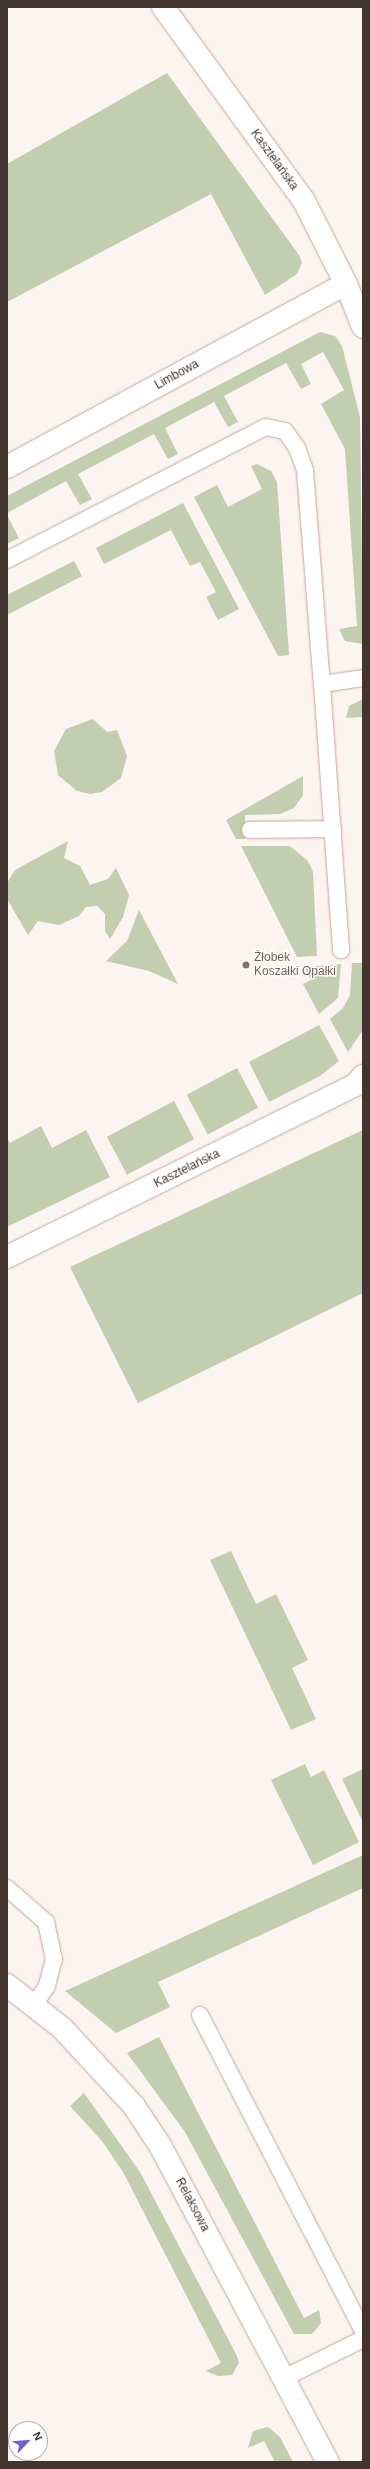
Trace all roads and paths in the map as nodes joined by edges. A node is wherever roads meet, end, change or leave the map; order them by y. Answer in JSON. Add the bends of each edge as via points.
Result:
{"nodes":[{"id":1,"x":163,"y":7,"type":"edge"},
{"id":2,"x":346,"y":284,"type":"junction"},
{"id":3,"x":363,"y":326,"type":"edge"},
{"id":4,"x":7,"y":466,"type":"edge"},
{"id":5,"x":7,"y":560,"type":"edge"},
{"id":6,"x":363,"y":678,"type":"edge"},
{"id":7,"x":322,"y":684,"type":"junction"},
{"id":8,"x":333,"y":829,"type":"junction"},
{"id":9,"x":250,"y":830,"type":"dead end"},
{"id":10,"x":341,"y":950,"type":"dead end"},
{"id":11,"x":363,"y":1076,"type":"edge"},
{"id":12,"x":7,"y":1257,"type":"edge"},
{"id":13,"x":7,"y":1888,"type":"edge"},
{"id":14,"x":7,"y":1985,"type":"edge"},
{"id":15,"x":35,"y":2004,"type":"junction"},
{"id":16,"x":200,"y":2015,"type":"dead end"},
{"id":17,"x":363,"y":2331,"type":"edge"},
{"id":18,"x":363,"y":2339,"type":"edge"},
{"id":19,"x":284,"y":2378,"type":"junction"},
{"id":20,"x":328,"y":2462,"type":"edge"}],
"edges":[{"from":1,"to":2,"type":"street","name":"Kasztelańska","via":[[304,201]]},
{"from":2,"to":3,"type":"street","name":"Kasztelańska"},
{"from":2,"to":4,"type":"street","name":"Limbowa"},
{"from":5,"to":7,"type":"lane","via":[[266,427],[285,431],[297,448],[305,470]]},
{"from":6,"to":7,"type":"lane"},
{"from":7,"to":8,"type":"lane"},
{"from":8,"to":9,"type":"lane"},
{"from":8,"to":10,"type":"lane"},
{"from":11,"to":12,"type":"street","name":"Kasztelańska","via":[[355,1085]]},
{"from":13,"to":15,"type":"lane","via":[[46,1922],[54,1959],[47,1986]]},
{"from":14,"to":15,"type":"street","name":"Relaksowa"},
{"from":15,"to":19,"type":"street","name":"Relaksowa","via":[[94,2060],[134,2106],[161,2147]]},
{"from":16,"to":17,"type":"lane"},
{"from":18,"to":19,"type":"lane"},
{"from":19,"to":20,"type":"street","name":"Relaksowa"}]}
